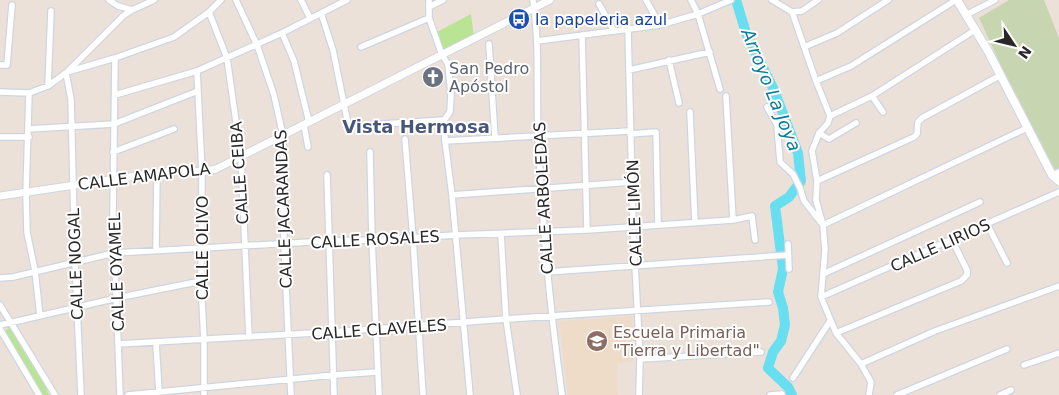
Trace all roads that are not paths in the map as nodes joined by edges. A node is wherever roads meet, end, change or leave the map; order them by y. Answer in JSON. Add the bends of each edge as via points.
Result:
{"nodes":[{"id":1,"x":109,"y":0,"type":"edge"},
{"id":2,"x":154,"y":0,"type":"edge"},
{"id":3,"x":221,"y":0,"type":"edge"},
{"id":4,"x":236,"y":0,"type":"edge"},
{"id":5,"x":301,"y":0,"type":"edge"},
{"id":6,"x":347,"y":0,"type":"edge"},
{"id":7,"x":443,"y":0,"type":"edge"},
{"id":8,"x":533,"y":0,"type":"edge"},
{"id":9,"x":550,"y":0,"type":"edge"},
{"id":10,"x":646,"y":0,"type":"edge"},
{"id":11,"x":691,"y":0,"type":"edge"},
{"id":12,"x":772,"y":0,"type":"edge"},
{"id":13,"x":818,"y":0,"type":"edge"},
{"id":14,"x":888,"y":0,"type":"edge"},
{"id":15,"x":956,"y":0,"type":"edge"},
{"id":16,"x":995,"y":0,"type":"edge"},
{"id":17,"x":728,"y":1,"type":"edge"},
{"id":18,"x":429,"y":3,"type":"edge"},
{"id":19,"x":599,"y":4,"type":"dead end"},
{"id":20,"x":12,"y":6,"type":"dead end"},
{"id":21,"x":534,"y":8,"type":"junction"},
{"id":22,"x":132,"y":10,"type":"junction"},
{"id":23,"x":52,"y":11,"type":"dead end"},
{"id":24,"x":209,"y":12,"type":"junction"},
{"id":25,"x":792,"y":12,"type":"junction"},
{"id":26,"x":320,"y":13,"type":"junction"},
{"id":27,"x":698,"y":14,"type":"junction"},
{"id":28,"x":966,"y":15,"type":"junction"},
{"id":29,"x":310,"y":18,"type":"junction"},
{"id":30,"x":429,"y":18,"type":"junction"},
{"id":31,"x":660,"y":25,"type":"junction"},
{"id":32,"x":628,"y":30,"type":"junction"},
{"id":33,"x":976,"y":30,"type":"junction"},
{"id":34,"x":614,"y":31,"type":"junction"},
{"id":35,"x":282,"y":33,"type":"junction"},
{"id":36,"x":582,"y":35,"type":"junction"},
{"id":37,"x":537,"y":41,"type":"junction"},
{"id":38,"x":489,"y":44,"type":"dead end"},
{"id":39,"x":257,"y":45,"type":"junction"},
{"id":40,"x":362,"y":47,"type":"dead end"},
{"id":41,"x":804,"y":47,"type":"junction"},
{"id":42,"x":710,"y":52,"type":"junction"},
{"id":43,"x":442,"y":55,"type":"junction"},
{"id":44,"x":116,"y":58,"type":"junction"},
{"id":45,"x":227,"y":58,"type":"junction"},
{"id":46,"x":670,"y":60,"type":"junction"},
{"id":47,"x":0,"y":65,"type":"edge"},
{"id":48,"x":629,"y":70,"type":"junction"},
{"id":49,"x":197,"y":71,"type":"junction"},
{"id":50,"x":66,"y":72,"type":"junction"},
{"id":51,"x":1001,"y":75,"type":"junction"},
{"id":52,"x":816,"y":81,"type":"junction"},
{"id":53,"x":48,"y":86,"type":"junction"},
{"id":54,"x":720,"y":89,"type":"dead end"},
{"id":55,"x":198,"y":91,"type":"junction"},
{"id":56,"x":0,"y":92,"type":"edge"},
{"id":57,"x":30,"y":93,"type":"junction"},
{"id":58,"x":116,"y":95,"type":"junction"},
{"id":59,"x":726,"y":96,"type":"dead end"},
{"id":60,"x":872,"y":96,"type":"junction"},
{"id":61,"x":679,"y":103,"type":"dead end"},
{"id":62,"x":343,"y":104,"type":"junction"},
{"id":63,"x":767,"y":107,"type":"dead end"},
{"id":64,"x":690,"y":112,"type":"dead end"},
{"id":65,"x":883,"y":112,"type":"dead end"},
{"id":66,"x":830,"y":116,"type":"junction"},
{"id":67,"x":444,"y":120,"type":"junction"},
{"id":68,"x":307,"y":123,"type":"junction"},
{"id":69,"x":856,"y":123,"type":"dead end"},
{"id":70,"x":114,"y":124,"type":"junction"},
{"id":71,"x":72,"y":125,"type":"junction"},
{"id":72,"x":1027,"y":128,"type":"junction"},
{"id":73,"x":28,"y":129,"type":"junction"},
{"id":74,"x":174,"y":129,"type":"dead end"},
{"id":75,"x":630,"y":132,"type":"junction"},
{"id":76,"x":585,"y":133,"type":"junction"},
{"id":77,"x":819,"y":133,"type":"junction"},
{"id":78,"x":538,"y":135,"type":"junction"},
{"id":79,"x":283,"y":136,"type":"junction"},
{"id":80,"x":0,"y":137,"type":"edge"},
{"id":81,"x":29,"y":137,"type":"junction"},
{"id":82,"x":495,"y":138,"type":"junction"},
{"id":83,"x":405,"y":139,"type":"dead end"},
{"id":84,"x":445,"y":141,"type":"junction"},
{"id":85,"x":308,"y":148,"type":"dead end"},
{"id":86,"x":113,"y":152,"type":"junction"},
{"id":87,"x":370,"y":152,"type":"dead end"},
{"id":88,"x":241,"y":157,"type":"junction"},
{"id":89,"x":202,"y":172,"type":"junction"},
{"id":90,"x":156,"y":173,"type":"junction"},
{"id":91,"x":1056,"y":174,"type":"edge"},
{"id":92,"x":327,"y":175,"type":"dead end"},
{"id":93,"x":113,"y":180,"type":"junction"},
{"id":94,"x":817,"y":181,"type":"junction"},
{"id":95,"x":1059,"y":181,"type":"edge"},
{"id":96,"x":632,"y":182,"type":"junction"},
{"id":97,"x":73,"y":184,"type":"junction"},
{"id":98,"x":586,"y":184,"type":"junction"},
{"id":99,"x":541,"y":188,"type":"junction"},
{"id":100,"x":26,"y":192,"type":"junction"},
{"id":101,"x":1059,"y":192,"type":"edge"},
{"id":102,"x":452,"y":195,"type":"junction"},
{"id":103,"x":0,"y":196,"type":"edge"},
{"id":104,"x":980,"y":202,"type":"dead end"},
{"id":105,"x":733,"y":220,"type":"junction"},
{"id":106,"x":695,"y":222,"type":"junction"},
{"id":107,"x":658,"y":224,"type":"junction"},
{"id":108,"x":987,"y":224,"type":"junction"},
{"id":109,"x":823,"y":225,"type":"junction"},
{"id":110,"x":633,"y":226,"type":"junction"},
{"id":111,"x":587,"y":230,"type":"junction"},
{"id":112,"x":543,"y":232,"type":"junction"},
{"id":113,"x":501,"y":234,"type":"junction"},
{"id":114,"x":456,"y":235,"type":"junction"},
{"id":115,"x":413,"y":238,"type":"junction"},
{"id":116,"x":372,"y":240,"type":"junction"},
{"id":117,"x":755,"y":240,"type":"dead end"},
{"id":118,"x":952,"y":240,"type":"junction"},
{"id":119,"x":328,"y":241,"type":"junction"},
{"id":120,"x":284,"y":244,"type":"junction"},
{"id":121,"x":788,"y":244,"type":"dead end"},
{"id":122,"x":245,"y":246,"type":"junction"},
{"id":123,"x":201,"y":248,"type":"junction"},
{"id":124,"x":156,"y":250,"type":"junction"},
{"id":125,"x":114,"y":253,"type":"junction"},
{"id":126,"x":788,"y":255,"type":"junction"},
{"id":127,"x":1007,"y":263,"type":"dead end"},
{"id":128,"x":74,"y":264,"type":"junction"},
{"id":129,"x":636,"y":267,"type":"junction"},
{"id":130,"x":790,"y":269,"type":"dead end"},
{"id":131,"x":35,"y":271,"type":"junction"},
{"id":132,"x":546,"y":272,"type":"junction"},
{"id":133,"x":823,"y":274,"type":"junction"},
{"id":134,"x":0,"y":278,"type":"edge"},
{"id":135,"x":201,"y":281,"type":"junction"},
{"id":136,"x":1059,"y":286,"type":"edge"},
{"id":137,"x":821,"y":297,"type":"junction"},
{"id":138,"x":117,"y":298,"type":"junction"},
{"id":139,"x":769,"y":302,"type":"dead end"},
{"id":140,"x":0,"y":305,"type":"edge"},
{"id":141,"x":76,"y":307,"type":"junction"},
{"id":142,"x":639,"y":310,"type":"junction"},
{"id":143,"x":40,"y":316,"type":"junction"},
{"id":144,"x":551,"y":316,"type":"junction"},
{"id":145,"x":506,"y":319,"type":"junction"},
{"id":146,"x":10,"y":322,"type":"junction"},
{"id":147,"x":830,"y":322,"type":"junction"},
{"id":148,"x":463,"y":323,"type":"junction"},
{"id":149,"x":0,"y":325,"type":"edge"},
{"id":150,"x":419,"y":326,"type":"junction"},
{"id":151,"x":376,"y":329,"type":"junction"},
{"id":152,"x":0,"y":330,"type":"edge"},
{"id":153,"x":332,"y":332,"type":"junction"},
{"id":154,"x":836,"y":333,"type":"junction"},
{"id":155,"x":289,"y":334,"type":"junction"},
{"id":156,"x":249,"y":337,"type":"junction"},
{"id":157,"x":204,"y":340,"type":"junction"},
{"id":158,"x":156,"y":343,"type":"junction"},
{"id":159,"x":118,"y":344,"type":"junction"},
{"id":160,"x":1007,"y":349,"type":"dead end"},
{"id":161,"x":761,"y":352,"type":"dead end"},
{"id":162,"x":1059,"y":353,"type":"edge"},
{"id":163,"x":640,"y":359,"type":"junction"},
{"id":164,"x":861,"y":364,"type":"junction"},
{"id":165,"x":1024,"y":365,"type":"dead end"},
{"id":166,"x":377,"y":372,"type":"junction"},
{"id":167,"x":334,"y":375,"type":"junction"},
{"id":168,"x":794,"y":378,"type":"dead end"},
{"id":169,"x":290,"y":379,"type":"junction"},
{"id":170,"x":1011,"y":390,"type":"dead end"},
{"id":171,"x":158,"y":392,"type":"junction"},
{"id":172,"x":204,"y":392,"type":"edge"},
{"id":173,"x":782,"y":394,"type":"edge"},
{"id":174,"x":40,"y":395,"type":"edge"},
{"id":175,"x":55,"y":395,"type":"edge"},
{"id":176,"x":80,"y":395,"type":"edge"},
{"id":177,"x":120,"y":395,"type":"edge"},
{"id":178,"x":128,"y":395,"type":"edge"},
{"id":179,"x":291,"y":395,"type":"edge"},
{"id":180,"x":334,"y":395,"type":"edge"},
{"id":181,"x":379,"y":395,"type":"edge"},
{"id":182,"x":423,"y":395,"type":"edge"},
{"id":183,"x":470,"y":395,"type":"edge"},
{"id":184,"x":517,"y":395,"type":"edge"},
{"id":185,"x":562,"y":395,"type":"edge"},
{"id":186,"x":639,"y":395,"type":"edge"},
{"id":187,"x":770,"y":395,"type":"edge"},
{"id":188,"x":869,"y":395,"type":"edge"},
{"id":189,"x":897,"y":395,"type":"edge"},
{"id":190,"x":1000,"y":395,"type":"edge"}],
"edges":[{"from":1,"to":22,"type":"street"},
{"from":2,"to":22,"type":"street"},
{"from":3,"to":24,"type":"street"},
{"from":4,"to":39,"type":"street","name":"CALLE JACARANDAS"},
{"from":5,"to":29,"type":"street"},
{"from":6,"to":26,"type":"street"},
{"from":7,"to":18,"type":"street"},
{"from":8,"to":21,"type":"street","name":"CALLE ARBOLEDAS"},
{"from":9,"to":21,"type":"street","name":"CALLE AMAPOLA"},
{"from":10,"to":31,"type":"street"},
{"from":11,"to":27,"type":"street"},
{"from":12,"to":25,"type":"street"},
{"from":13,"to":25,"type":"street","via":[[802,11]]},
{"from":14,"to":41,"type":"street","via":[[837,33]]},
{"from":15,"to":28,"type":"main road"},
{"from":15,"to":52,"type":"street","via":[[851,66]]},
{"from":16,"to":28,"type":"street"},
{"from":17,"to":27,"type":"street"},
{"from":18,"to":30,"type":"street"},
{"from":19,"to":34,"type":"street"},
{"from":20,"to":47,"type":"street","via":[[7,66]]},
{"from":21,"to":37,"type":"street","name":"CALLE ARBOLEDAS"},
{"from":21,"to":43,"type":"street","name":"CALLE AMAPOLA"},
{"from":22,"to":50,"type":"street"},
{"from":23,"to":53,"type":"street"},
{"from":24,"to":44,"type":"street","via":[[174,38]]},
{"from":24,"to":45,"type":"street","name":"CALLE CEIBA"},
{"from":25,"to":41,"type":"street"},
{"from":26,"to":29,"type":"street"},
{"from":26,"to":62,"type":"street","via":[[333,50]]},
{"from":27,"to":31,"type":"street"},
{"from":27,"to":42,"type":"street"},
{"from":28,"to":33,"type":"main road"},
{"from":29,"to":35,"type":"street"},
{"from":30,"to":40,"type":"street"},
{"from":30,"to":43,"type":"street"},
{"from":31,"to":32,"type":"street"},
{"from":32,"to":34,"type":"street"},
{"from":32,"to":48,"type":"street","name":"CALLE LIMÓN"},
{"from":33,"to":51,"type":"main road"},
{"from":33,"to":60,"type":"street"},
{"from":34,"to":36,"type":"street"},
{"from":35,"to":39,"type":"street"},
{"from":35,"to":68,"type":"street","via":[[294,61]]},
{"from":36,"to":37,"type":"street"},
{"from":36,"to":76,"type":"street"},
{"from":37,"to":78,"type":"street","name":"CALLE ARBOLEDAS"},
{"from":38,"to":82,"type":"street"},
{"from":39,"to":45,"type":"street"},
{"from":39,"to":79,"type":"street","name":"CALLE JACARANDAS","via":[[274,94]]},
{"from":41,"to":52,"type":"street"},
{"from":42,"to":46,"type":"street"},
{"from":42,"to":54,"type":"street"},
{"from":43,"to":62,"type":"street","name":"CALLE AMAPOLA"},
{"from":43,"to":67,"type":"street","via":[[448,64],[451,94],[450,112]]},
{"from":44,"to":50,"type":"street"},
{"from":44,"to":58,"type":"street","name":"CALLE OYAMEL"},
{"from":45,"to":49,"type":"street"},
{"from":45,"to":88,"type":"street","name":"CALLE CEIBA"},
{"from":46,"to":48,"type":"street"},
{"from":46,"to":61,"type":"street"},
{"from":48,"to":75,"type":"street","name":"CALLE LIMÓN"},
{"from":49,"to":55,"type":"street","name":"CALLE OLIVO"},
{"from":49,"to":58,"type":"street"},
{"from":50,"to":53,"type":"street"},
{"from":50,"to":71,"type":"street","name":"CALLE NOGAL"},
{"from":51,"to":72,"type":"main road"},
{"from":51,"to":94,"type":"street","via":[[922,118],[914,137]]},
{"from":52,"to":66,"type":"street"},
{"from":53,"to":57,"type":"street"},
{"from":55,"to":70,"type":"street"},
{"from":55,"to":89,"type":"street","name":"CALLE OLIVO"},
{"from":56,"to":57,"type":"street"},
{"from":57,"to":73,"type":"street"},
{"from":58,"to":70,"type":"street","name":"CALLE OYAMEL"},
{"from":59,"to":105,"type":"street"},
{"from":60,"to":65,"type":"street"},
{"from":60,"to":66,"type":"street"},
{"from":62,"to":67,"type":"street","via":[[348,124],[352,126]]},
{"from":62,"to":68,"type":"street","name":"CALLE AMAPOLA"},
{"from":63,"to":109,"type":"street","via":[[777,124],[780,162],[792,174],[804,201]]},
{"from":64,"to":106,"type":"street"},
{"from":66,"to":77,"type":"street"},
{"from":67,"to":84,"type":"street"},
{"from":68,"to":79,"type":"street","name":"CALLE AMAPOLA"},
{"from":68,"to":85,"type":"street"},
{"from":69,"to":77,"type":"street","via":[[830,139]]},
{"from":70,"to":71,"type":"street"},
{"from":70,"to":86,"type":"street","name":"CALLE OYAMEL"},
{"from":71,"to":73,"type":"street"},
{"from":71,"to":97,"type":"street","name":"CALLE NOGAL"},
{"from":72,"to":91,"type":"main road"},
{"from":72,"to":109,"type":"street"},
{"from":73,"to":81,"type":"street"},
{"from":74,"to":86,"type":"street"},
{"from":75,"to":76,"type":"street"},
{"from":75,"to":96,"type":"street","name":"CALLE LIMÓN"},
{"from":75,"to":107,"type":"street","via":[[656,132]]},
{"from":76,"to":78,"type":"street"},
{"from":76,"to":98,"type":"street"},
{"from":77,"to":94,"type":"street","via":[[812,151]]},
{"from":78,"to":82,"type":"street"},
{"from":78,"to":99,"type":"street","name":"CALLE ARBOLEDAS"},
{"from":79,"to":88,"type":"street","name":"CALLE AMAPOLA"},
{"from":79,"to":120,"type":"street","name":"CALLE JACARANDAS"},
{"from":80,"to":81,"type":"street"},
{"from":81,"to":100,"type":"street"},
{"from":82,"to":84,"type":"street"},
{"from":83,"to":115,"type":"street"},
{"from":84,"to":102,"type":"street"},
{"from":86,"to":93,"type":"street","name":"CALLE OYAMEL"},
{"from":87,"to":116,"type":"street"},
{"from":88,"to":89,"type":"street","name":"CALLE AMAPOLA"},
{"from":88,"to":122,"type":"street","name":"CALLE CEIBA"},
{"from":89,"to":90,"type":"street","name":"CALLE AMAPOLA"},
{"from":89,"to":123,"type":"street","name":"CALLE OLIVO"},
{"from":90,"to":93,"type":"street","name":"CALLE AMAPOLA"},
{"from":90,"to":124,"type":"street"},
{"from":91,"to":95,"type":"main road"},
{"from":92,"to":119,"type":"street"},
{"from":93,"to":97,"type":"street","name":"CALLE AMAPOLA"},
{"from":93,"to":125,"type":"street","name":"CALLE OYAMEL"},
{"from":94,"to":109,"type":"street","via":[[816,200]]},
{"from":96,"to":98,"type":"street"},
{"from":96,"to":110,"type":"street","name":"CALLE LIMÓN"},
{"from":97,"to":100,"type":"street","name":"CALLE AMAPOLA"},
{"from":97,"to":128,"type":"street","name":"CALLE NOGAL"},
{"from":98,"to":99,"type":"street"},
{"from":98,"to":111,"type":"street"},
{"from":99,"to":102,"type":"street"},
{"from":99,"to":112,"type":"street","name":"CALLE ARBOLEDAS"},
{"from":100,"to":103,"type":"street","name":"CALLE AMAPOLA"},
{"from":100,"to":131,"type":"street","via":[[27,232]]},
{"from":101,"to":108,"type":"street","name":"CALLE LIRIOS"},
{"from":102,"to":114,"type":"street"},
{"from":104,"to":133,"type":"street"},
{"from":105,"to":106,"type":"street","name":"CALLE ROSALES"},
{"from":105,"to":117,"type":"street","name":"CALLE ROSALES","via":[[752,216]]},
{"from":106,"to":107,"type":"street","name":"CALLE ROSALES"},
{"from":107,"to":110,"type":"street","name":"CALLE ROSALES"},
{"from":108,"to":118,"type":"street","name":"CALLE LIRIOS"},
{"from":108,"to":127,"type":"street"},
{"from":109,"to":133,"type":"street"},
{"from":110,"to":111,"type":"street","name":"CALLE ROSALES"},
{"from":110,"to":129,"type":"street","name":"CALLE LIMÓN"},
{"from":111,"to":112,"type":"street","name":"CALLE ROSALES"},
{"from":112,"to":113,"type":"street","name":"CALLE ROSALES"},
{"from":112,"to":132,"type":"street","name":"CALLE ARBOLEDAS"},
{"from":113,"to":114,"type":"street","name":"CALLE ROSALES"},
{"from":113,"to":145,"type":"street"},
{"from":114,"to":115,"type":"street","name":"CALLE ROSALES"},
{"from":114,"to":148,"type":"street"},
{"from":115,"to":116,"type":"street","name":"CALLE ROSALES"},
{"from":115,"to":150,"type":"street"},
{"from":116,"to":119,"type":"street","name":"CALLE ROSALES"},
{"from":116,"to":151,"type":"street"},
{"from":118,"to":137,"type":"street","name":"CALLE LIRIOS"},
{"from":118,"to":154,"type":"street","via":[[967,270],[961,281]]},
{"from":119,"to":120,"type":"street","name":"CALLE ROSALES"},
{"from":119,"to":153,"type":"street"},
{"from":120,"to":122,"type":"street","name":"CALLE ROSALES"},
{"from":120,"to":155,"type":"street","name":"CALLE JACARANDAS"},
{"from":121,"to":126,"type":"street"},
{"from":122,"to":123,"type":"street","name":"CALLE ROSALES"},
{"from":122,"to":156,"type":"street","name":"CALLE CEIBA"},
{"from":123,"to":124,"type":"street","name":"CALLE ROSALES"},
{"from":123,"to":135,"type":"street","name":"CALLE OLIVO"},
{"from":124,"to":125,"type":"street","name":"CALLE ROSALES"},
{"from":125,"to":128,"type":"street","name":"CALLE ROSALES"},
{"from":125,"to":138,"type":"street","name":"CALLE OYAMEL"},
{"from":126,"to":129,"type":"street"},
{"from":126,"to":130,"type":"street"},
{"from":128,"to":131,"type":"street","name":"CALLE ROSALES"},
{"from":128,"to":141,"type":"street","name":"CALLE NOGAL"},
{"from":129,"to":132,"type":"street"},
{"from":129,"to":142,"type":"street","name":"CALLE LIMÓN"},
{"from":131,"to":134,"type":"street","name":"CALLE ROSALES"},
{"from":131,"to":143,"type":"street"},
{"from":132,"to":144,"type":"street","name":"CALLE ARBOLEDAS"},
{"from":133,"to":137,"type":"street"},
{"from":135,"to":138,"type":"street"},
{"from":135,"to":157,"type":"street","name":"CALLE OLIVO"},
{"from":136,"to":164,"type":"street","via":[[935,331]]},
{"from":137,"to":147,"type":"street"},
{"from":138,"to":141,"type":"street"},
{"from":138,"to":159,"type":"street","name":"CALLE OYAMEL"},
{"from":139,"to":142,"type":"street","name":"CALLE CLAVELES"},
{"from":140,"to":146,"type":"street"},
{"from":141,"to":143,"type":"street"},
{"from":141,"to":176,"type":"street","name":"CALLE NOGAL"},
{"from":142,"to":144,"type":"street","name":"CALLE CLAVELES"},
{"from":142,"to":163,"type":"street","name":"CALLE LIMÓN"},
{"from":143,"to":146,"type":"street"},
{"from":144,"to":145,"type":"street","name":"CALLE CLAVELES"},
{"from":144,"to":185,"type":"street","name":"CALLE ARBOLEDAS"},
{"from":145,"to":148,"type":"street","name":"CALLE CLAVELES"},
{"from":145,"to":184,"type":"street"},
{"from":146,"to":149,"type":"street"},
{"from":146,"to":175,"type":"street"},
{"from":147,"to":154,"type":"street"},
{"from":147,"to":168,"type":"street"},
{"from":148,"to":150,"type":"street","name":"CALLE CLAVELES"},
{"from":148,"to":183,"type":"street"},
{"from":150,"to":151,"type":"street","name":"CALLE CLAVELES"},
{"from":150,"to":182,"type":"street"},
{"from":151,"to":153,"type":"street","name":"CALLE CLAVELES"},
{"from":151,"to":166,"type":"street"},
{"from":152,"to":174,"type":"street"},
{"from":153,"to":155,"type":"street","name":"CALLE CLAVELES"},
{"from":153,"to":167,"type":"street"},
{"from":154,"to":164,"type":"street"},
{"from":155,"to":156,"type":"street","name":"CALLE CLAVELES"},
{"from":155,"to":169,"type":"street","name":"CALLE JACARANDAS"},
{"from":156,"to":157,"type":"street","name":"CALLE CLAVELES"},
{"from":157,"to":158,"type":"street","name":"CALLE CLAVELES"},
{"from":157,"to":172,"type":"street","name":"CALLE OLIVO"},
{"from":158,"to":159,"type":"street","name":"CALLE CLAVELES"},
{"from":158,"to":171,"type":"street"},
{"from":159,"to":177,"type":"street","name":"CALLE OYAMEL"},
{"from":160,"to":189,"type":"street"},
{"from":161,"to":163,"type":"street"},
{"from":162,"to":165,"type":"street"},
{"from":163,"to":186,"type":"street","name":"CALLE LIMÓN"},
{"from":164,"to":188,"type":"street","via":[[871,382]]},
{"from":166,"to":167,"type":"street"},
{"from":166,"to":181,"type":"street"},
{"from":167,"to":169,"type":"street"},
{"from":167,"to":180,"type":"street"},
{"from":169,"to":172,"type":"street"},
{"from":169,"to":179,"type":"street","name":"CALLE JACARANDAS"},
{"from":170,"to":190,"type":"street"},
{"from":171,"to":172,"type":"street"},
{"from":171,"to":178,"type":"street"},
{"from":173,"to":187,"type":"street"}]}
